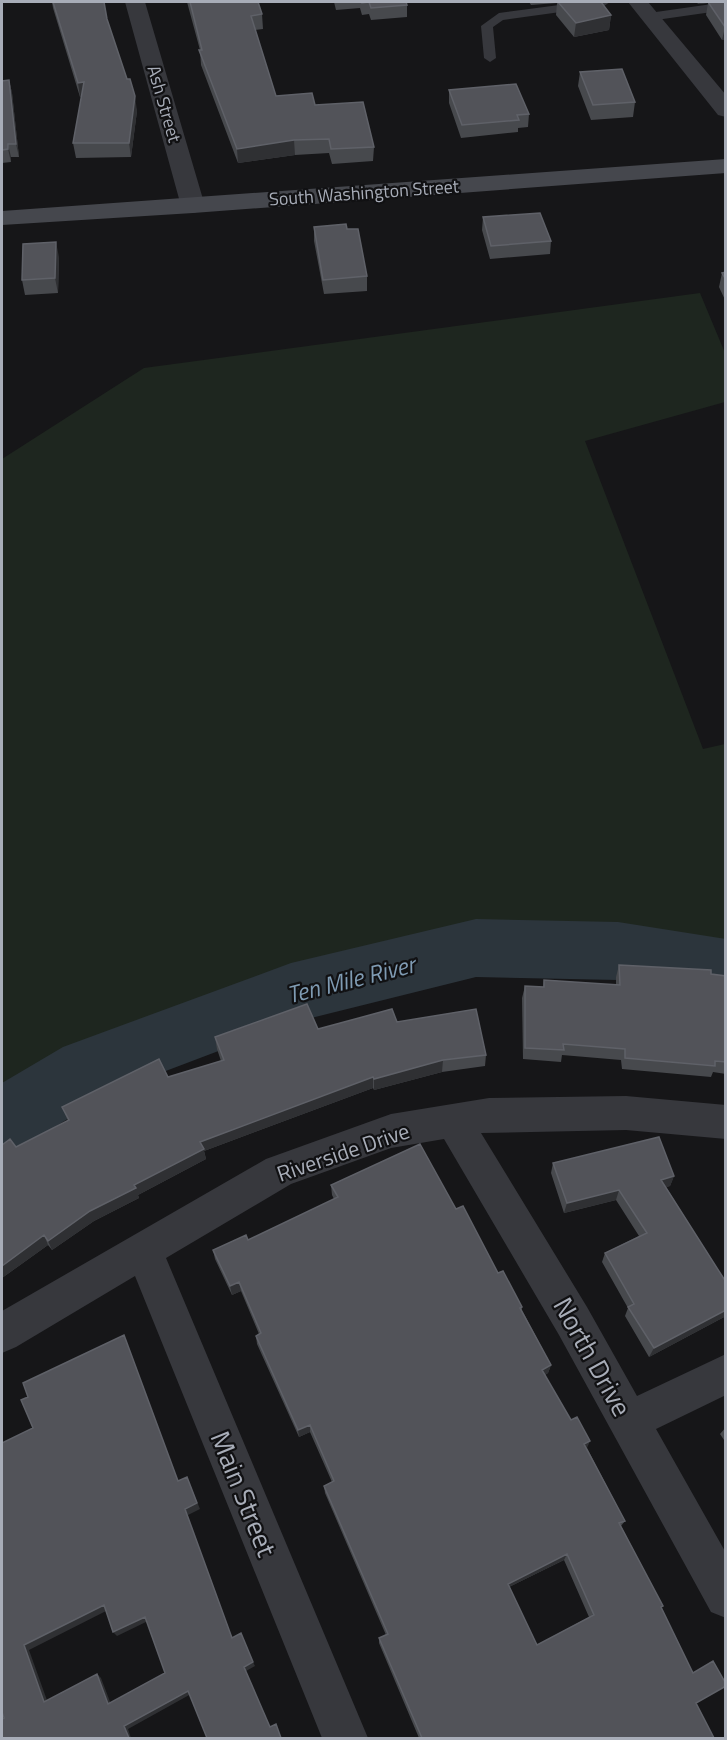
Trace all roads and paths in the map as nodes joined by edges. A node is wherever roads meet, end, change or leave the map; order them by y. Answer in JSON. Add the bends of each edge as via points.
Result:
{"nodes":[{"id":1,"x":135,"y":2,"type":"edge"},
{"id":2,"x":604,"y":2,"type":"edge"},
{"id":3,"x":726,"y":6,"type":"edge"},
{"id":4,"x":643,"y":9,"type":"edge"},
{"id":5,"x":490,"y":58,"type":"dead end"},
{"id":6,"x":726,"y":110,"type":"edge"},
{"id":7,"x":726,"y":166,"type":"edge"},
{"id":8,"x":193,"y":206,"type":"junction"},
{"id":9,"x":2,"y":218,"type":"edge"},
{"id":10,"x":453,"y":1121,"type":"junction"},
{"id":11,"x":726,"y":1122,"type":"edge"},
{"id":12,"x":143,"y":1249,"type":"junction"},
{"id":13,"x":2,"y":1333,"type":"edge"},
{"id":14,"x":726,"y":1374,"type":"edge"},
{"id":15,"x":628,"y":1421,"type":"junction"},
{"id":16,"x":726,"y":1597,"type":"edge"},
{"id":17,"x":345,"y":1738,"type":"edge"}],
"edges":[{"from":1,"to":8,"type":"street","name":"Ash Street"},
{"from":2,"to":5,"type":"lane","via":[[499,17],[487,26]]},
{"from":3,"to":4,"type":"lane"},
{"from":4,"to":6,"type":"street"},
{"from":7,"to":8,"type":"main road","name":"South Washington Street"},
{"from":8,"to":9,"type":"main road","name":"South Washington Street"},
{"from":10,"to":11,"type":"street","name":"Riverside Drive","via":[[489,1115],[626,1113]]},
{"from":10,"to":12,"type":"street","name":"Riverside Drive","via":[[392,1131],[279,1171]]},
{"from":10,"to":15,"type":"street","name":"North Drive"},
{"from":12,"to":13,"type":"street","name":"Riverside Drive"},
{"from":12,"to":17,"type":"street","name":"Main Street"},
{"from":14,"to":15,"type":"street"},
{"from":15,"to":16,"type":"street","name":"North Drive"}]}
